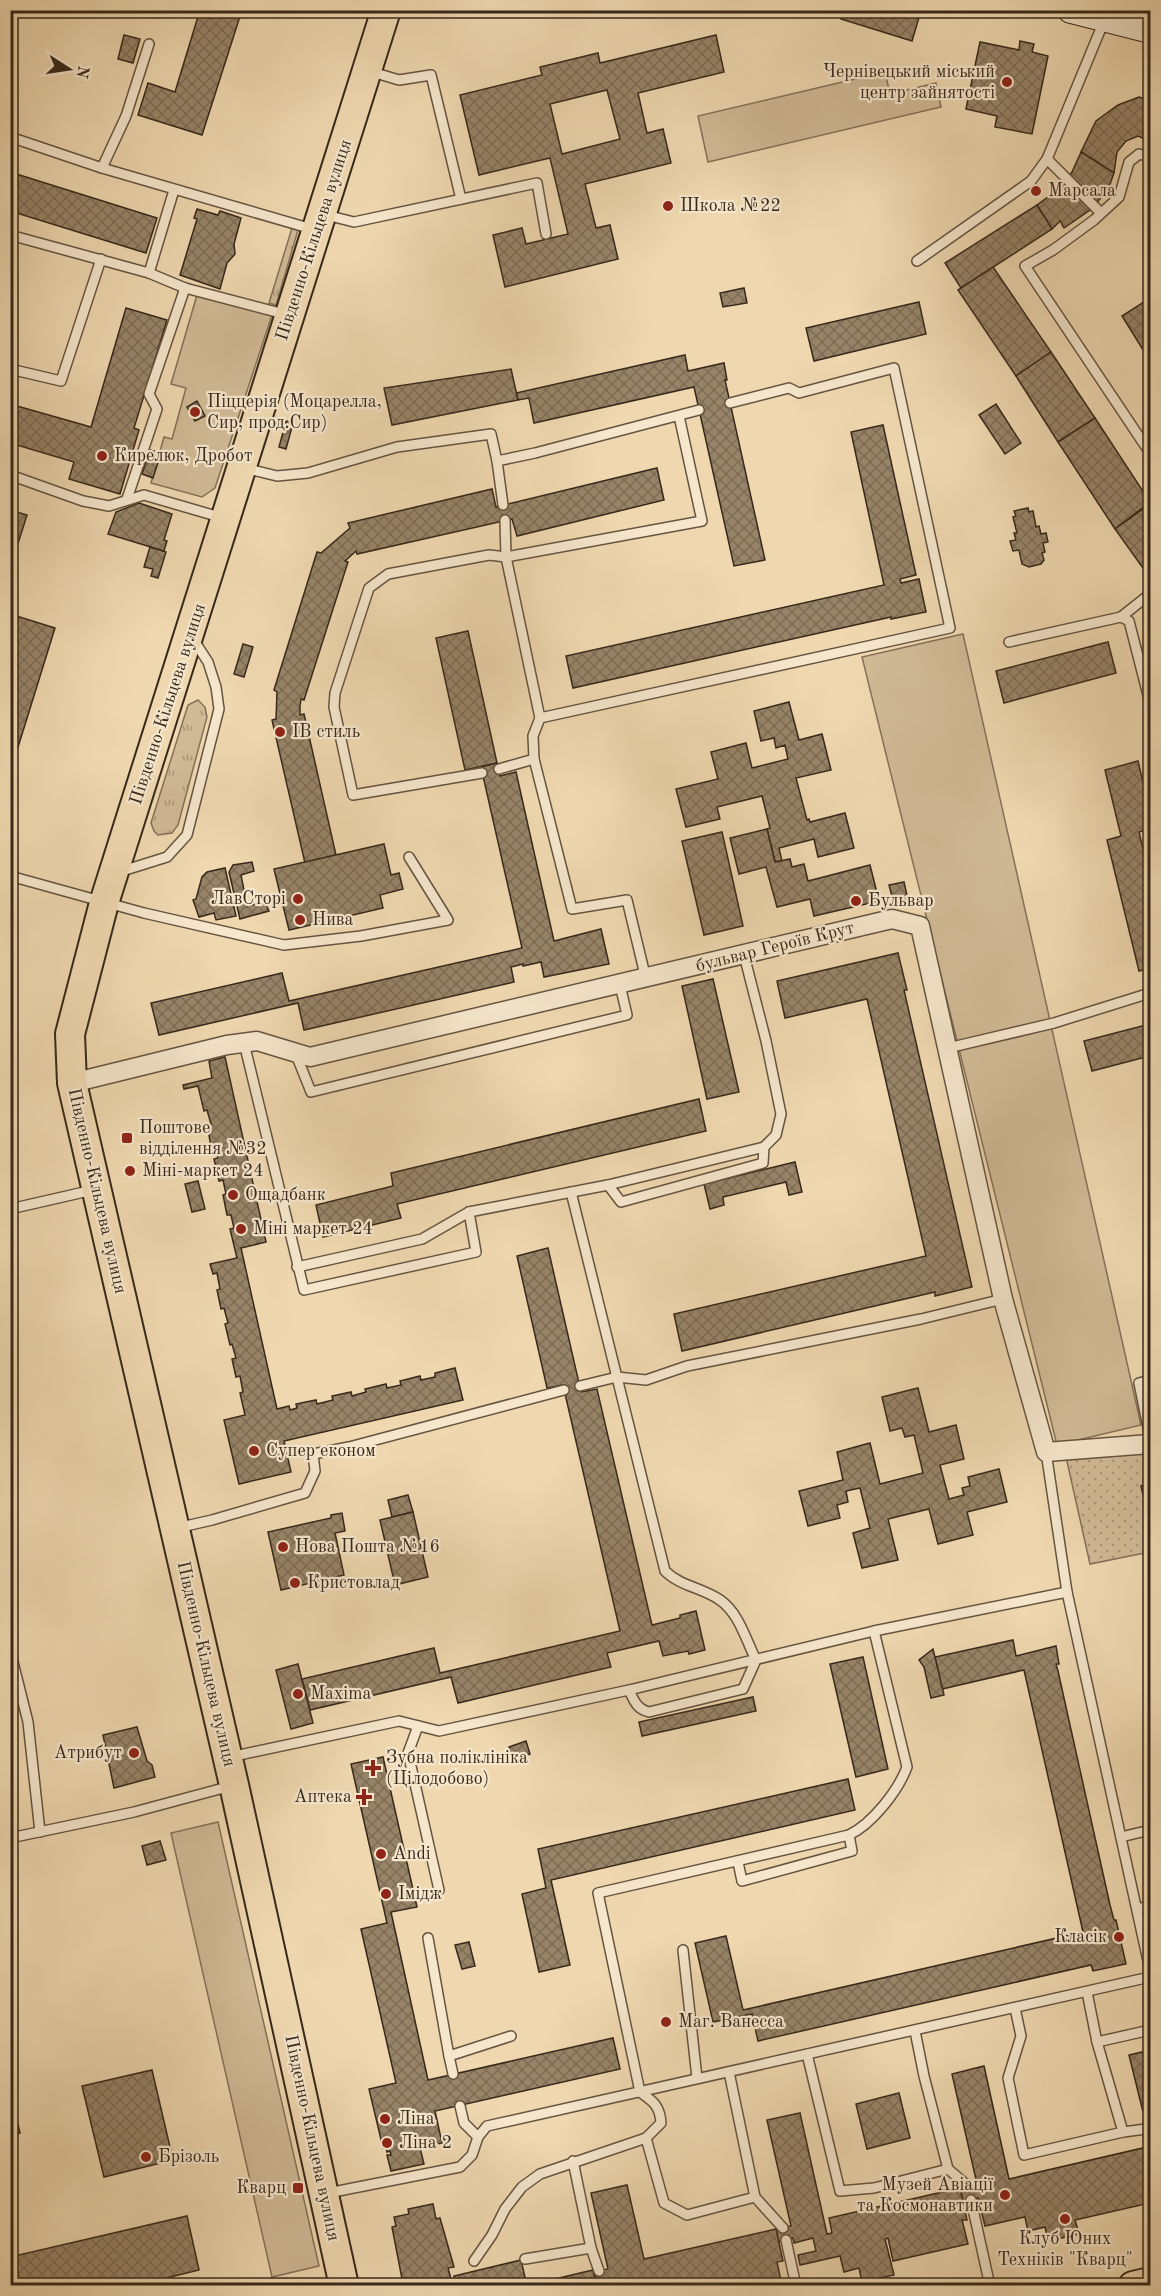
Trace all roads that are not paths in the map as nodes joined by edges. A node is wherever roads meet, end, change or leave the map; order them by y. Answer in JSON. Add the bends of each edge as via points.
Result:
{"nodes":[{"id":1,"x":386,"y":10,"type":"edge"},
{"id":2,"x":1071,"y":10,"type":"edge"},
{"id":3,"x":1105,"y":19,"type":"junction"},
{"id":4,"x":1150,"y":30,"type":"edge"},
{"id":5,"x":149,"y":44,"type":"dead end"},
{"id":6,"x":367,"y":71,"type":"junction"},
{"id":7,"x":10,"y":137,"type":"edge"},
{"id":8,"x":1150,"y":157,"type":"edge"},
{"id":9,"x":1047,"y":159,"type":"junction"},
{"id":10,"x":102,"y":168,"type":"junction"},
{"id":11,"x":174,"y":190,"type":"junction"},
{"id":12,"x":461,"y":199,"type":"junction"},
{"id":13,"x":1101,"y":213,"type":"junction"},
{"id":14,"x":320,"y":222,"type":"junction"},
{"id":15,"x":546,"y":234,"type":"dead end"},
{"id":16,"x":10,"y":235,"type":"edge"},
{"id":17,"x":101,"y":259,"type":"junction"},
{"id":18,"x":917,"y":261,"type":"dead end"},
{"id":19,"x":149,"y":273,"type":"junction"},
{"id":20,"x":185,"y":288,"type":"junction"},
{"id":21,"x":290,"y":316,"type":"junction"},
{"id":22,"x":10,"y":369,"type":"edge"},
{"id":23,"x":730,"y":403,"type":"dead end"},
{"id":24,"x":699,"y":410,"type":"dead end"},
{"id":25,"x":679,"y":416,"type":"junction"},
{"id":26,"x":1150,"y":453,"type":"edge"},
{"id":27,"x":497,"y":461,"type":"junction"},
{"id":28,"x":242,"y":467,"type":"junction"},
{"id":29,"x":10,"y":475,"type":"edge"},
{"id":30,"x":127,"y":499,"type":"junction"},
{"id":31,"x":503,"y":505,"type":"dead end"},
{"id":32,"x":225,"y":519,"type":"junction"},
{"id":33,"x":505,"y":520,"type":"dead end"},
{"id":34,"x":506,"y":557,"type":"junction"},
{"id":35,"x":1150,"y":594,"type":"edge"},
{"id":36,"x":1121,"y":617,"type":"junction"},
{"id":37,"x":190,"y":633,"type":"junction"},
{"id":38,"x":1010,"y":642,"type":"dead end"},
{"id":39,"x":1150,"y":703,"type":"edge"},
{"id":40,"x":540,"y":717,"type":"junction"},
{"id":41,"x":534,"y":759,"type":"junction"},
{"id":42,"x":499,"y":769,"type":"dead end"},
{"id":43,"x":483,"y":773,"type":"dead end"},
{"id":44,"x":409,"y":857,"type":"dead end"},
{"id":45,"x":114,"y":873,"type":"junction"},
{"id":46,"x":10,"y":876,"type":"edge"},
{"id":47,"x":104,"y":903,"type":"junction"},
{"id":48,"x":744,"y":955,"type":"junction"},
{"id":49,"x":646,"y":979,"type":"junction"},
{"id":50,"x":620,"y":985,"type":"junction"},
{"id":51,"x":1150,"y":993,"type":"edge"},
{"id":52,"x":244,"y":1043,"type":"junction"},
{"id":53,"x":948,"y":1048,"type":"junction"},
{"id":54,"x":295,"y":1052,"type":"junction"},
{"id":55,"x":72,"y":1083,"type":"junction"},
{"id":56,"x":764,"y":1146,"type":"junction"},
{"id":57,"x":608,"y":1185,"type":"junction"},
{"id":58,"x":96,"y":1189,"type":"junction"},
{"id":59,"x":571,"y":1192,"type":"junction"},
{"id":60,"x":10,"y":1209,"type":"edge"},
{"id":61,"x":469,"y":1212,"type":"junction"},
{"id":62,"x":297,"y":1267,"type":"junction"},
{"id":63,"x":1004,"y":1299,"type":"junction"},
{"id":64,"x":617,"y":1377,"type":"junction"},
{"id":65,"x":1150,"y":1380,"type":"edge"},
{"id":66,"x":580,"y":1386,"type":"dead end"},
{"id":67,"x":564,"y":1390,"type":"dead end"},
{"id":68,"x":1150,"y":1437,"type":"edge"},
{"id":69,"x":1150,"y":1444,"type":"edge"},
{"id":70,"x":1046,"y":1452,"type":"junction"},
{"id":71,"x":175,"y":1528,"type":"junction"},
{"id":72,"x":1067,"y":1592,"type":"junction"},
{"id":73,"x":874,"y":1631,"type":"junction"},
{"id":74,"x":10,"y":1650,"type":"edge"},
{"id":75,"x":756,"y":1660,"type":"junction"},
{"id":76,"x":629,"y":1690,"type":"junction"},
{"id":77,"x":418,"y":1726,"type":"junction"},
{"id":78,"x":227,"y":1758,"type":"junction"},
{"id":79,"x":234,"y":1785,"type":"junction"},
{"id":80,"x":1150,"y":1830,"type":"edge"},
{"id":81,"x":40,"y":1832,"type":"junction"},
{"id":82,"x":849,"y":1835,"type":"junction"},
{"id":83,"x":1121,"y":1837,"type":"junction"},
{"id":84,"x":10,"y":1838,"type":"edge"},
{"id":85,"x":738,"y":1862,"type":"junction"},
{"id":86,"x":439,"y":1890,"type":"dead end"},
{"id":87,"x":1150,"y":1906,"type":"edge"},
{"id":88,"x":1137,"y":1909,"type":"junction"},
{"id":89,"x":428,"y":1938,"type":"dead end"},
{"id":90,"x":683,"y":1950,"type":"dead end"},
{"id":91,"x":1150,"y":1970,"type":"edge"},
{"id":92,"x":1150,"y":1977,"type":"edge"},
{"id":93,"x":1087,"y":1992,"type":"junction"},
{"id":94,"x":1015,"y":2008,"type":"junction"},
{"id":95,"x":1150,"y":2030,"type":"edge"},
{"id":96,"x":915,"y":2031,"type":"junction"},
{"id":97,"x":511,"y":2036,"type":"dead end"},
{"id":98,"x":1097,"y":2042,"type":"junction"},
{"id":99,"x":807,"y":2054,"type":"junction"},
{"id":100,"x":449,"y":2056,"type":"junction"},
{"id":101,"x":729,"y":2072,"type":"junction"},
{"id":102,"x":453,"y":2074,"type":"dead end"},
{"id":103,"x":697,"y":2078,"type":"junction"},
{"id":104,"x":640,"y":2092,"type":"junction"},
{"id":105,"x":460,"y":2106,"type":"dead end"},
{"id":106,"x":1123,"y":2132,"type":"junction"},
{"id":107,"x":478,"y":2137,"type":"junction"},
{"id":108,"x":646,"y":2138,"type":"junction"},
{"id":109,"x":1150,"y":2140,"type":"edge"},
{"id":110,"x":573,"y":2161,"type":"junction"},
{"id":111,"x":948,"y":2169,"type":"junction"},
{"id":112,"x":968,"y":2186,"type":"dead end"},
{"id":113,"x":324,"y":2194,"type":"junction"},
{"id":114,"x":754,"y":2197,"type":"junction"},
{"id":115,"x":971,"y":2200,"type":"dead end"},
{"id":116,"x":783,"y":2228,"type":"dead end"},
{"id":117,"x":786,"y":2240,"type":"dead end"},
{"id":118,"x":591,"y":2248,"type":"junction"},
{"id":119,"x":525,"y":2259,"type":"dead end"},
{"id":120,"x":474,"y":2261,"type":"dead end"},
{"id":121,"x":599,"y":2271,"type":"dead end"},
{"id":122,"x":1150,"y":2282,"type":"edge"},
{"id":123,"x":340,"y":2285,"type":"edge"},
{"id":124,"x":796,"y":2286,"type":"edge"},
{"id":125,"x":990,"y":2286,"type":"edge"},
{"id":126,"x":1133,"y":2286,"type":"edge"}],
"edges":[{"from":1,"to":6,"type":"main road","name":"Південно-Кільцева вулиця"},
{"from":2,"to":3,"type":"street"},
{"from":3,"to":4,"type":"street"},
{"from":3,"to":9,"type":"lane"},
{"from":5,"to":10,"type":"lane","via":[[126,116]]},
{"from":6,"to":12,"type":"lane","via":[[399,80],[431,75]]},
{"from":6,"to":14,"type":"main road","name":"Південно-Кільцева вулиця"},
{"from":7,"to":10,"type":"lane"},
{"from":8,"to":13,"type":"lane","via":[[1138,154],[1129,162],[1119,197]]},
{"from":9,"to":13,"type":"lane"},
{"from":9,"to":18,"type":"lane","via":[[1031,181]]},
{"from":10,"to":11,"type":"lane"},
{"from":11,"to":14,"type":"lane"},
{"from":11,"to":19,"type":"lane"},
{"from":12,"to":14,"type":"lane","via":[[354,222]]},
{"from":12,"to":15,"type":"lane","via":[[537,183]]},
{"from":13,"to":26,"type":"lane","via":[[1025,266]]},
{"from":14,"to":21,"type":"main road","name":"Південно-Кільцева вулиця"},
{"from":16,"to":17,"type":"lane"},
{"from":17,"to":19,"type":"lane"},
{"from":17,"to":22,"type":"lane","via":[[61,381]]},
{"from":19,"to":20,"type":"lane"},
{"from":20,"to":21,"type":"lane"},
{"from":20,"to":30,"type":"lane","via":[[149,394],[157,409]]},
{"from":21,"to":28,"type":"main road","name":"Південно-Кільцева вулиця"},
{"from":23,"to":40,"type":"lane","via":[[789,388],[799,393],[894,368],[950,628]]},
{"from":24,"to":25,"type":"lane"},
{"from":25,"to":27,"type":"lane"},
{"from":25,"to":34,"type":"lane","via":[[702,521]]},
{"from":27,"to":28,"type":"lane","via":[[491,434],[397,447],[308,473],[277,476]]},
{"from":27,"to":31,"type":"lane"},
{"from":28,"to":32,"type":"main road","name":"Південно-Кільцева вулиця"},
{"from":29,"to":30,"type":"lane","via":[[83,501],[109,506]]},
{"from":30,"to":32,"type":"lane","via":[[144,495]]},
{"from":32,"to":37,"type":"main road","name":"Південно-Кільцева вулиця"},
{"from":33,"to":34,"type":"lane"},
{"from":34,"to":40,"type":"lane"},
{"from":34,"to":43,"type":"lane","via":[[489,555],[388,574],[369,588],[335,693],[334,707],[353,795]]},
{"from":35,"to":36,"type":"lane"},
{"from":36,"to":38,"type":"lane"},
{"from":36,"to":39,"type":"lane","via":[[1129,621]]},
{"from":37,"to":45,"type":"main road","name":"Південно-Кільцева вулиця"},
{"from":37,"to":45,"type":"lane","via":[[208,662],[219,709],[187,835],[167,857]]},
{"from":40,"to":41,"type":"lane","via":[[533,736]]},
{"from":41,"to":42,"type":"lane"},
{"from":41,"to":49,"type":"lane","via":[[573,909],[627,900]]},
{"from":44,"to":47,"type":"lane","via":[[448,920],[284,945]]},
{"from":45,"to":47,"type":"main road","name":"Південно-Кільцева вулиця"},
{"from":46,"to":47,"type":"lane"},
{"from":47,"to":55,"type":"main road","name":"Південно-Кільцева вулиця","via":[[70,1034]]},
{"from":48,"to":49,"type":"street","name":"бульвар Героїв Крут"},
{"from":48,"to":53,"type":"street","name":"бульвар Героїв Крут","via":[[892,919],[920,926]]},
{"from":48,"to":56,"type":"lane","via":[[781,1114],[776,1135]]},
{"from":49,"to":50,"type":"street","name":"бульвар Героїв Крут"},
{"from":50,"to":54,"type":"street","name":"бульвар Героїв Крут","via":[[310,1057]]},
{"from":50,"to":54,"type":"lane","via":[[627,1016],[311,1092]]},
{"from":51,"to":53,"type":"lane","via":[[1054,1023]]},
{"from":52,"to":54,"type":"street","name":"бульвар Героїв Крут","via":[[257,1041]]},
{"from":52,"to":55,"type":"street","name":"бульвар Героїв Крут"},
{"from":52,"to":62,"type":"lane"},
{"from":53,"to":63,"type":"street","name":"бульвар Героїв Крут"},
{"from":55,"to":58,"type":"main road","name":"Південно-Кільцева вулиця"},
{"from":56,"to":57,"type":"lane"},
{"from":56,"to":57,"type":"lane","via":[[763,1163],[621,1202]]},
{"from":57,"to":59,"type":"lane"},
{"from":58,"to":60,"type":"lane"},
{"from":58,"to":71,"type":"main road","name":"Південно-Кільцева вулиця"},
{"from":59,"to":61,"type":"lane"},
{"from":59,"to":64,"type":"lane"},
{"from":61,"to":62,"type":"lane","via":[[422,1239]]},
{"from":61,"to":62,"type":"lane","via":[[476,1252],[304,1290]]},
{"from":63,"to":64,"type":"lane","via":[[687,1366],[646,1380]]},
{"from":63,"to":70,"type":"street","name":"бульвар Героїв Крут"},
{"from":64,"to":66,"type":"lane"},
{"from":64,"to":75,"type":"lane","via":[[665,1571],[720,1600],[736,1617]]},
{"from":65,"to":68,"type":"lane","via":[[1139,1383]]},
{"from":67,"to":71,"type":"lane","via":[[314,1454],[315,1471],[304,1493]]},
{"from":69,"to":70,"type":"street"},
{"from":70,"to":72,"type":"lane"},
{"from":71,"to":78,"type":"main road","name":"Південно-Кільцева вулиця"},
{"from":72,"to":73,"type":"lane"},
{"from":72,"to":83,"type":"lane"},
{"from":73,"to":75,"type":"lane"},
{"from":73,"to":82,"type":"lane","via":[[907,1767],[864,1828]]},
{"from":74,"to":81,"type":"lane","via":[[27,1722]]},
{"from":75,"to":76,"type":"lane"},
{"from":75,"to":76,"type":"lane","via":[[743,1689],[649,1712],[637,1706]]},
{"from":76,"to":77,"type":"lane","via":[[439,1731]]},
{"from":77,"to":78,"type":"lane","via":[[399,1720]]},
{"from":77,"to":86,"type":"lane","via":[[408,1753]]},
{"from":78,"to":79,"type":"main road","name":"Південно-Кільцева вулиця"},
{"from":79,"to":81,"type":"lane"},
{"from":79,"to":113,"type":"main road","name":"Південно-Кільцева вулиця"},
{"from":80,"to":83,"type":"lane"},
{"from":81,"to":84,"type":"lane"},
{"from":82,"to":85,"type":"lane"},
{"from":82,"to":85,"type":"lane","via":[[852,1851],[742,1881]]},
{"from":83,"to":88,"type":"lane"},
{"from":85,"to":104,"type":"lane","via":[[598,1893]]},
{"from":87,"to":88,"type":"lane"},
{"from":88,"to":91,"type":"lane"},
{"from":89,"to":100,"type":"lane"},
{"from":90,"to":103,"type":"lane"},
{"from":92,"to":93,"type":"lane"},
{"from":93,"to":94,"type":"lane"},
{"from":93,"to":98,"type":"lane"},
{"from":94,"to":96,"type":"lane"},
{"from":94,"to":106,"type":"lane","via":[[1021,2036],[1008,2078],[1023,2155]]},
{"from":95,"to":98,"type":"lane"},
{"from":96,"to":99,"type":"lane"},
{"from":96,"to":111,"type":"lane"},
{"from":97,"to":100,"type":"lane"},
{"from":98,"to":106,"type":"lane"},
{"from":99,"to":101,"type":"lane"},
{"from":99,"to":111,"type":"lane","via":[[840,2191],[874,2188]]},
{"from":100,"to":102,"type":"lane"},
{"from":101,"to":103,"type":"lane"},
{"from":101,"to":114,"type":"lane"},
{"from":103,"to":104,"type":"lane"},
{"from":104,"to":107,"type":"lane","via":[[487,2126]]},
{"from":104,"to":108,"type":"lane","via":[[655,2102],[662,2122]]},
{"from":105,"to":107,"type":"lane","via":[[464,2123]]},
{"from":106,"to":109,"type":"lane","via":[[1146,2128]]},
{"from":107,"to":113,"type":"lane","via":[[472,2155],[460,2168]]},
{"from":108,"to":110,"type":"lane"},
{"from":108,"to":114,"type":"lane","via":[[664,2203],[687,2215]]},
{"from":110,"to":118,"type":"lane"},
{"from":110,"to":120,"type":"lane","via":[[540,2174],[522,2187]]},
{"from":111,"to":112,"type":"lane"},
{"from":113,"to":123,"type":"main road","name":"Південно-Кільцева вулиця"},
{"from":114,"to":116,"type":"lane"},
{"from":115,"to":125,"type":"lane"},
{"from":117,"to":124,"type":"lane"},
{"from":118,"to":119,"type":"lane"},
{"from":118,"to":121,"type":"lane"},
{"from":122,"to":126,"type":"main road"}]}
